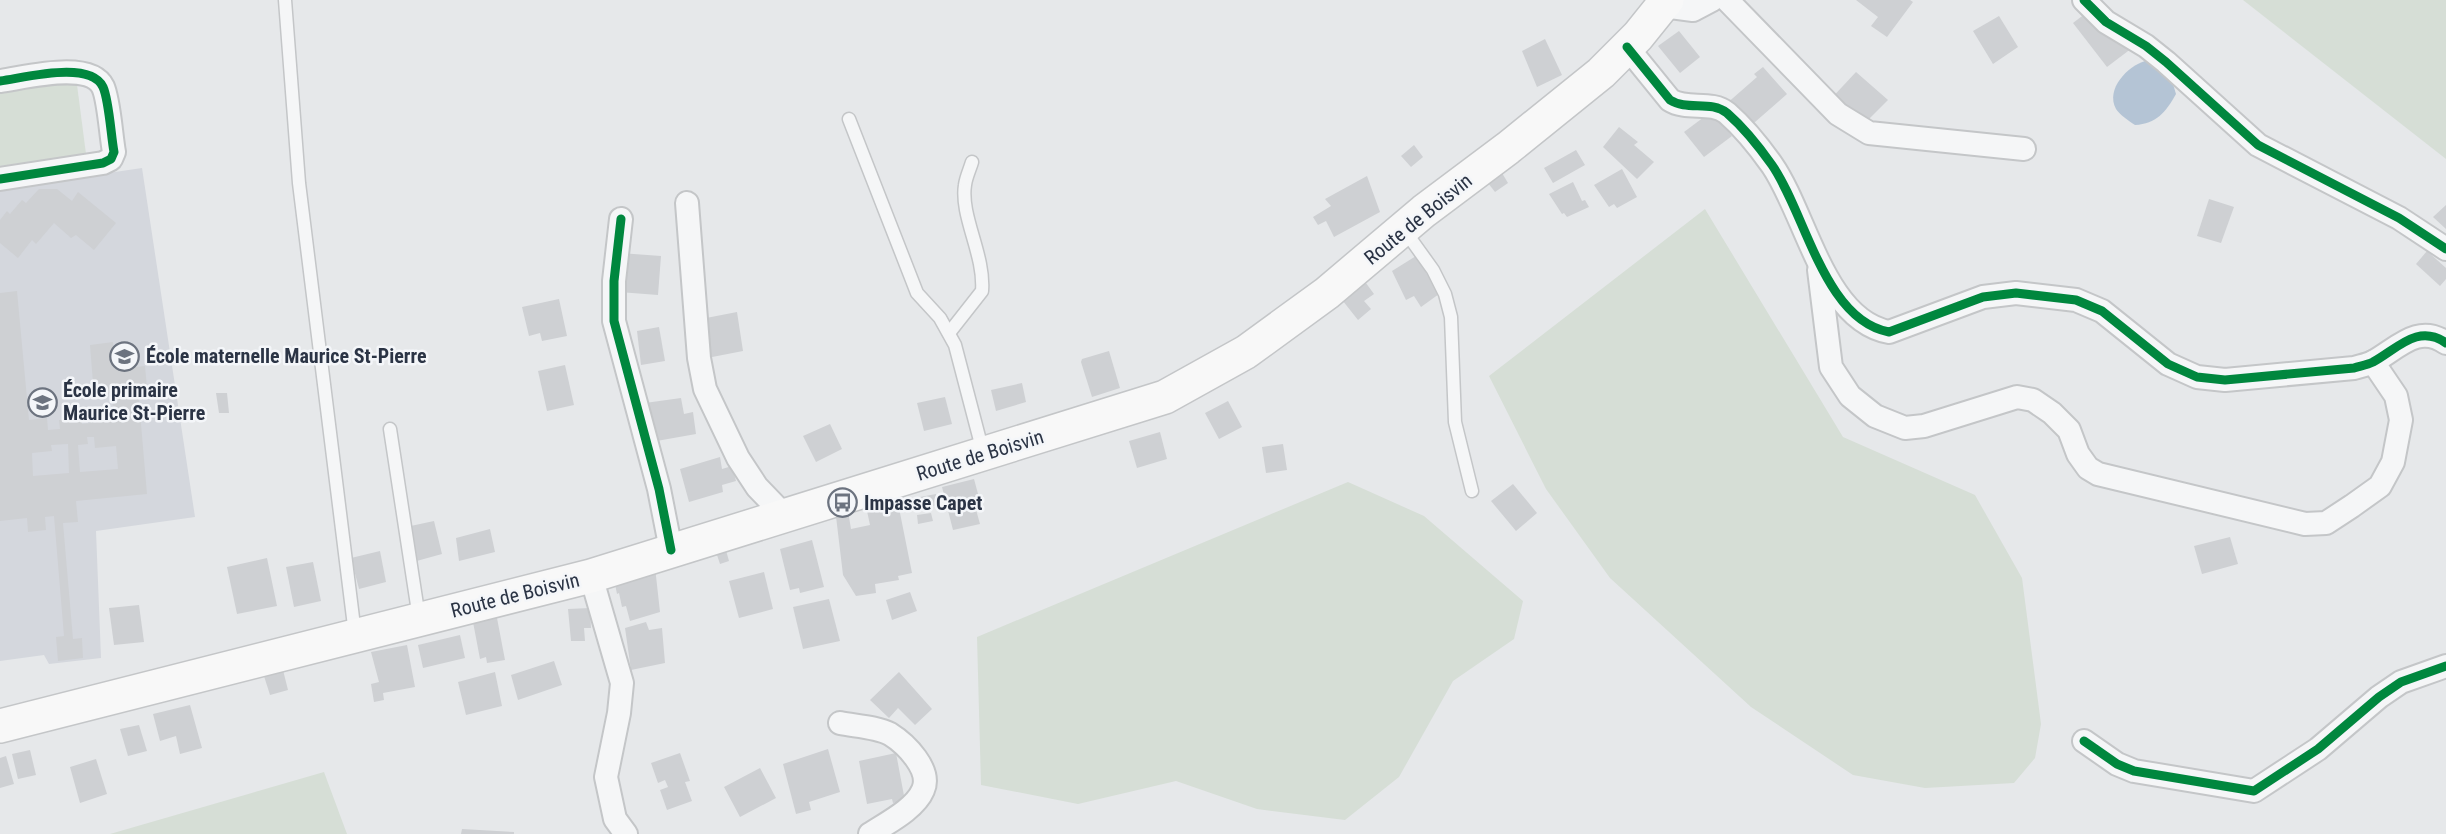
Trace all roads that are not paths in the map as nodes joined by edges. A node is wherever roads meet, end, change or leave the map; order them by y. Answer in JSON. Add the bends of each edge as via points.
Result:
{"nodes":[{"id":1,"x":285,"y":0,"type":"edge"},
{"id":2,"x":1712,"y":0,"type":"edge"},
{"id":3,"x":1727,"y":0,"type":"edge"},
{"id":4,"x":2084,"y":0,"type":"edge"},
{"id":5,"x":1665,"y":3,"type":"edge"},
{"id":6,"x":1627,"y":47,"type":"junction"},
{"id":7,"x":0,"y":81,"type":"edge"},
{"id":8,"x":849,"y":118,"type":"dead end"},
{"id":9,"x":2024,"y":149,"type":"dead end"},
{"id":10,"x":972,"y":162,"type":"dead end"},
{"id":11,"x":0,"y":179,"type":"edge"},
{"id":12,"x":687,"y":203,"type":"dead end"},
{"id":13,"x":621,"y":219,"type":"dead end"},
{"id":14,"x":1403,"y":229,"type":"junction"},
{"id":15,"x":2446,"y":249,"type":"edge"},
{"id":16,"x":1817,"y":254,"type":"junction"},
{"id":17,"x":949,"y":333,"type":"junction"},
{"id":18,"x":2446,"y":343,"type":"edge"},
{"id":19,"x":2373,"y":362,"type":"junction"},
{"id":20,"x":390,"y":429,"type":"dead end"},
{"id":21,"x":983,"y":453,"type":"junction"},
{"id":22,"x":1472,"y":491,"type":"dead end"},
{"id":23,"x":784,"y":515,"type":"junction"},
{"id":24,"x":672,"y":550,"type":"junction"},
{"id":25,"x":591,"y":576,"type":"junction"},
{"id":26,"x":419,"y":619,"type":"junction"},
{"id":27,"x":356,"y":636,"type":"junction"},
{"id":28,"x":2446,"y":666,"type":"edge"},
{"id":29,"x":840,"y":723,"type":"dead end"},
{"id":30,"x":0,"y":726,"type":"edge"},
{"id":31,"x":2084,"y":741,"type":"dead end"},
{"id":32,"x":626,"y":834,"type":"edge"},
{"id":33,"x":870,"y":834,"type":"edge"}],
"edges":[{"from":1,"to":27,"type":"lane","via":[[299,183]]},
{"from":2,"to":5,"type":"street","via":[[1693,10]]},
{"from":3,"to":9,"type":"street","via":[[1838,114],[1869,133]]},
{"from":4,"to":15,"type":"street","via":[[2106,22],[2166,62],[2258,145],[2400,218]]},
{"from":5,"to":6,"type":"main road","name":"Route de Boisvin"},
{"from":6,"to":14,"type":"main road","name":"Route de Boisvin","via":[[1567,100]]},
{"from":6,"to":16,"type":"street","via":[[1679,106],[1725,111],[1773,166]]},
{"from":7,"to":11,"type":"street","via":[[76,71],[94,78],[103,87],[114,152],[103,163]]},
{"from":8,"to":17,"type":"lane","via":[[917,293]]},
{"from":10,"to":17,"type":"lane","via":[[964,184],[965,200],[980,259],[982,291]]},
{"from":12,"to":23,"type":"street","via":[[705,389],[738,458]]},
{"from":13,"to":24,"type":"street","via":[[614,321]]},
{"from":14,"to":21,"type":"main road","name":"Route de Boisvin","via":[[1327,293],[1246,352],[1165,397]]},
{"from":14,"to":22,"type":"lane","via":[[1445,294],[1450,316],[1455,422]]},
{"from":16,"to":19,"type":"street","via":[[1851,313],[1872,329],[1889,332],[1983,297],[2016,293],[2076,300],[2102,310],[2168,364],[2197,377],[2225,380],[2354,368]]},
{"from":16,"to":19,"type":"street","via":[[1831,367],[1851,396],[1875,416],[1905,428],[1924,426],[2017,397],[2033,400],[2069,430],[2078,454],[2098,474],[2305,524],[2326,523],[2352,506],[2380,486],[2393,462],[2401,420],[2396,396]]},
{"from":17,"to":21,"type":"lane","via":[[956,345]]},
{"from":18,"to":19,"type":"street","via":[[2428,334],[2409,339]]},
{"from":20,"to":26,"type":"lane"},
{"from":21,"to":23,"type":"main road","name":"Route de Boisvin"},
{"from":23,"to":24,"type":"main road","name":"Route de Boisvin"},
{"from":24,"to":25,"type":"main road","name":"Route de Boisvin"},
{"from":25,"to":26,"type":"main road","name":"Route de Boisvin"},
{"from":25,"to":32,"type":"street","via":[[622,683],[620,713],[606,777],[615,819]]},
{"from":26,"to":27,"type":"main road","name":"Route de Boisvin"},
{"from":27,"to":30,"type":"main road","name":"Route de Boisvin"},
{"from":28,"to":31,"type":"street","via":[[2401,682],[2318,749],[2254,790],[2134,771]]},
{"from":29,"to":33,"type":"street","via":[[889,734],[923,769],[924,789],[914,804]]}]}
